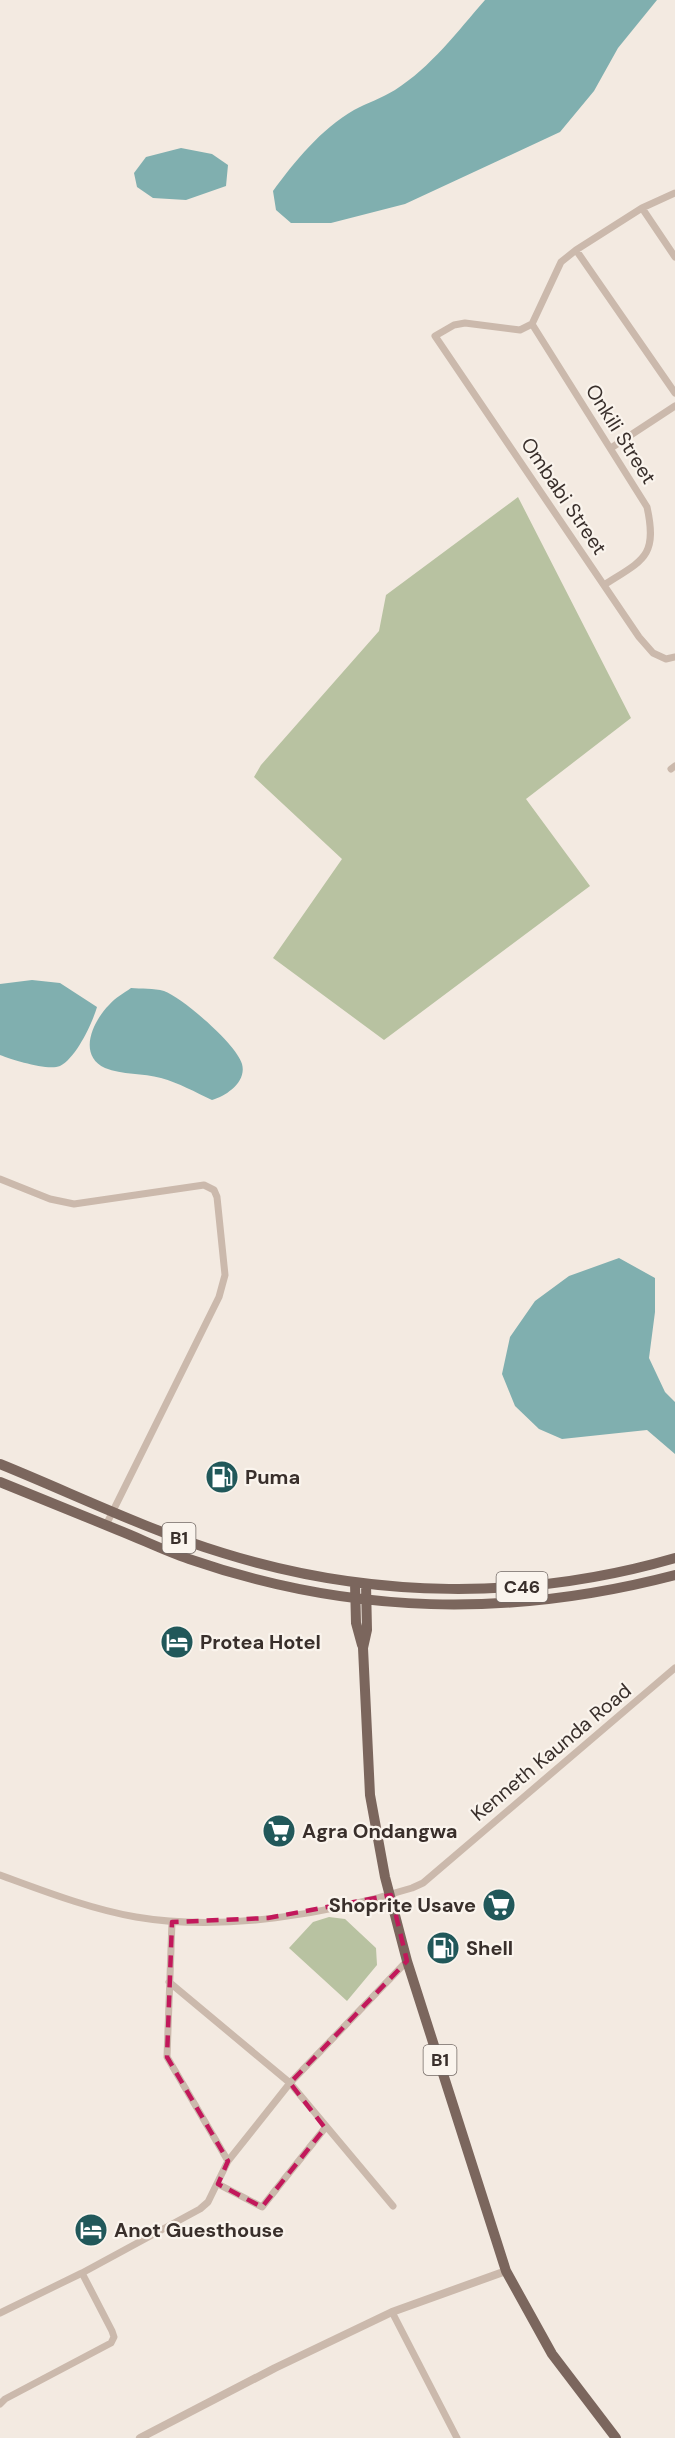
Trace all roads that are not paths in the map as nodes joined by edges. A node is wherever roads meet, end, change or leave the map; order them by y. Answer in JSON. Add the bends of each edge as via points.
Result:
{"nodes":[{"id":1,"x":675,"y":193,"type":"edge"},
{"id":2,"x":642,"y":208,"type":"junction"},
{"id":3,"x":576,"y":250,"type":"junction"},
{"id":4,"x":675,"y":257,"type":"edge"},
{"id":5,"x":532,"y":324,"type":"junction"},
{"id":6,"x":675,"y":393,"type":"edge"},
{"id":7,"x":675,"y":406,"type":"edge"},
{"id":8,"x":611,"y":448,"type":"junction"},
{"id":9,"x":604,"y":585,"type":"junction"},
{"id":10,"x":675,"y":657,"type":"edge"},
{"id":11,"x":0,"y":1179,"type":"edge"},
{"id":12,"x":0,"y":1464,"type":"edge"},
{"id":13,"x":0,"y":1482,"type":"edge"},
{"id":14,"x":112,"y":1510,"type":"junction"},
{"id":15,"x":106,"y":1525,"type":"junction"},
{"id":16,"x":675,"y":1558,"type":"edge"},
{"id":17,"x":675,"y":1575,"type":"edge"},
{"id":18,"x":361,"y":1583,"type":"junction"},
{"id":19,"x":354,"y":1599,"type":"junction"},
{"id":20,"x":367,"y":1600,"type":"junction"},
{"id":21,"x":363,"y":1648,"type":"junction"},
{"id":22,"x":675,"y":1668,"type":"edge"},
{"id":23,"x":0,"y":1875,"type":"edge"},
{"id":24,"x":391,"y":1895,"type":"junction"},
{"id":25,"x":172,"y":1922,"type":"junction"},
{"id":26,"x":407,"y":1961,"type":"junction"},
{"id":27,"x":169,"y":1982,"type":"junction"},
{"id":28,"x":290,"y":2083,"type":"junction"},
{"id":29,"x":326,"y":2128,"type":"junction"},
{"id":30,"x":228,"y":2161,"type":"junction"},
{"id":31,"x":218,"y":2184,"type":"junction"},
{"id":32,"x":393,"y":2205,"type":"dead end"},
{"id":33,"x":506,"y":2271,"type":"junction"},
{"id":34,"x":82,"y":2273,"type":"junction"},
{"id":35,"x":392,"y":2312,"type":"junction"},
{"id":36,"x":0,"y":2313,"type":"edge"},
{"id":37,"x":0,"y":2404,"type":"edge"},
{"id":38,"x":140,"y":2438,"type":"edge"},
{"id":39,"x":457,"y":2438,"type":"edge"},
{"id":40,"x":616,"y":2438,"type":"edge"}],
"edges":[{"from":1,"to":2,"type":"street"},
{"from":2,"to":3,"type":"street"},
{"from":2,"to":4,"type":"street"},
{"from":3,"to":5,"type":"street","via":[[561,262]]},
{"from":3,"to":6,"type":"street"},
{"from":5,"to":8,"type":"street","name":"Onkili Street"},
{"from":5,"to":9,"type":"street","name":"Ombabi Street","via":[[520,330],[465,323],[435,336]]},
{"from":7,"to":8,"type":"street"},
{"from":8,"to":9,"type":"street","name":"Onkili Street","via":[[646,507],[652,541],[646,554]]},
{"from":9,"to":10,"type":"street","name":"Ombabi Street","via":[[653,653],[666,659]]},
{"from":11,"to":14,"type":"street","via":[[74,1204],[204,1185],[214,1190],[217,1197],[225,1275],[219,1297]]},
{"from":12,"to":14,"type":"main road","number":"B1"},
{"from":13,"to":15,"type":"main road","number":"B1"},
{"from":14,"to":15,"type":"street"},
{"from":14,"to":18,"type":"main road","number":"B1","via":[[223,1553],[312,1577]]},
{"from":15,"to":19,"type":"main road","number":"B1","via":[[219,1569]]},
{"from":16,"to":18,"type":"main road","number":"C46","via":[[637,1569],[538,1586],[482,1590]]},
{"from":17,"to":20,"type":"main road","number":"C46","via":[[596,1594],[545,1601],[436,1606]]},
{"from":18,"to":19,"type":"main road","number":"B1"},
{"from":18,"to":20,"type":"main road","number":"B1"},
{"from":19,"to":20,"type":"main road","number":"B1"},
{"from":19,"to":21,"type":"main road","number":"B1"},
{"from":20,"to":21,"type":"main road","number":"B1"},
{"from":21,"to":24,"type":"main road","number":"B1","via":[[370,1795]]},
{"from":22,"to":24,"type":"street","name":"Kenneth Kaunda Road","via":[[423,1883]]},
{"from":23,"to":25,"type":"street","name":"Kenneth Kaunda Road","via":[[92,1907]]},
{"from":24,"to":25,"type":"street","name":"Kenneth Kaunda Road","via":[[268,1918]]},
{"from":24,"to":26,"type":"main road","number":"B1"},
{"from":25,"to":27,"type":"street"},
{"from":26,"to":28,"type":"street"},
{"from":26,"to":33,"type":"main road","number":"B1"},
{"from":27,"to":28,"type":"street"},
{"from":27,"to":30,"type":"street","via":[[167,2058]]},
{"from":28,"to":29,"type":"street"},
{"from":28,"to":30,"type":"street"},
{"from":29,"to":31,"type":"street","via":[[262,2207]]},
{"from":29,"to":32,"type":"street"},
{"from":30,"to":31,"type":"street"},
{"from":31,"to":34,"type":"street","via":[[200,2209]]},
{"from":33,"to":35,"type":"street"},
{"from":33,"to":40,"type":"main road","number":"B1","via":[[552,2354]]},
{"from":34,"to":36,"type":"street"},
{"from":34,"to":37,"type":"street","via":[[112,2331],[111,2343]]},
{"from":35,"to":38,"type":"street"},
{"from":35,"to":39,"type":"street"}]}
